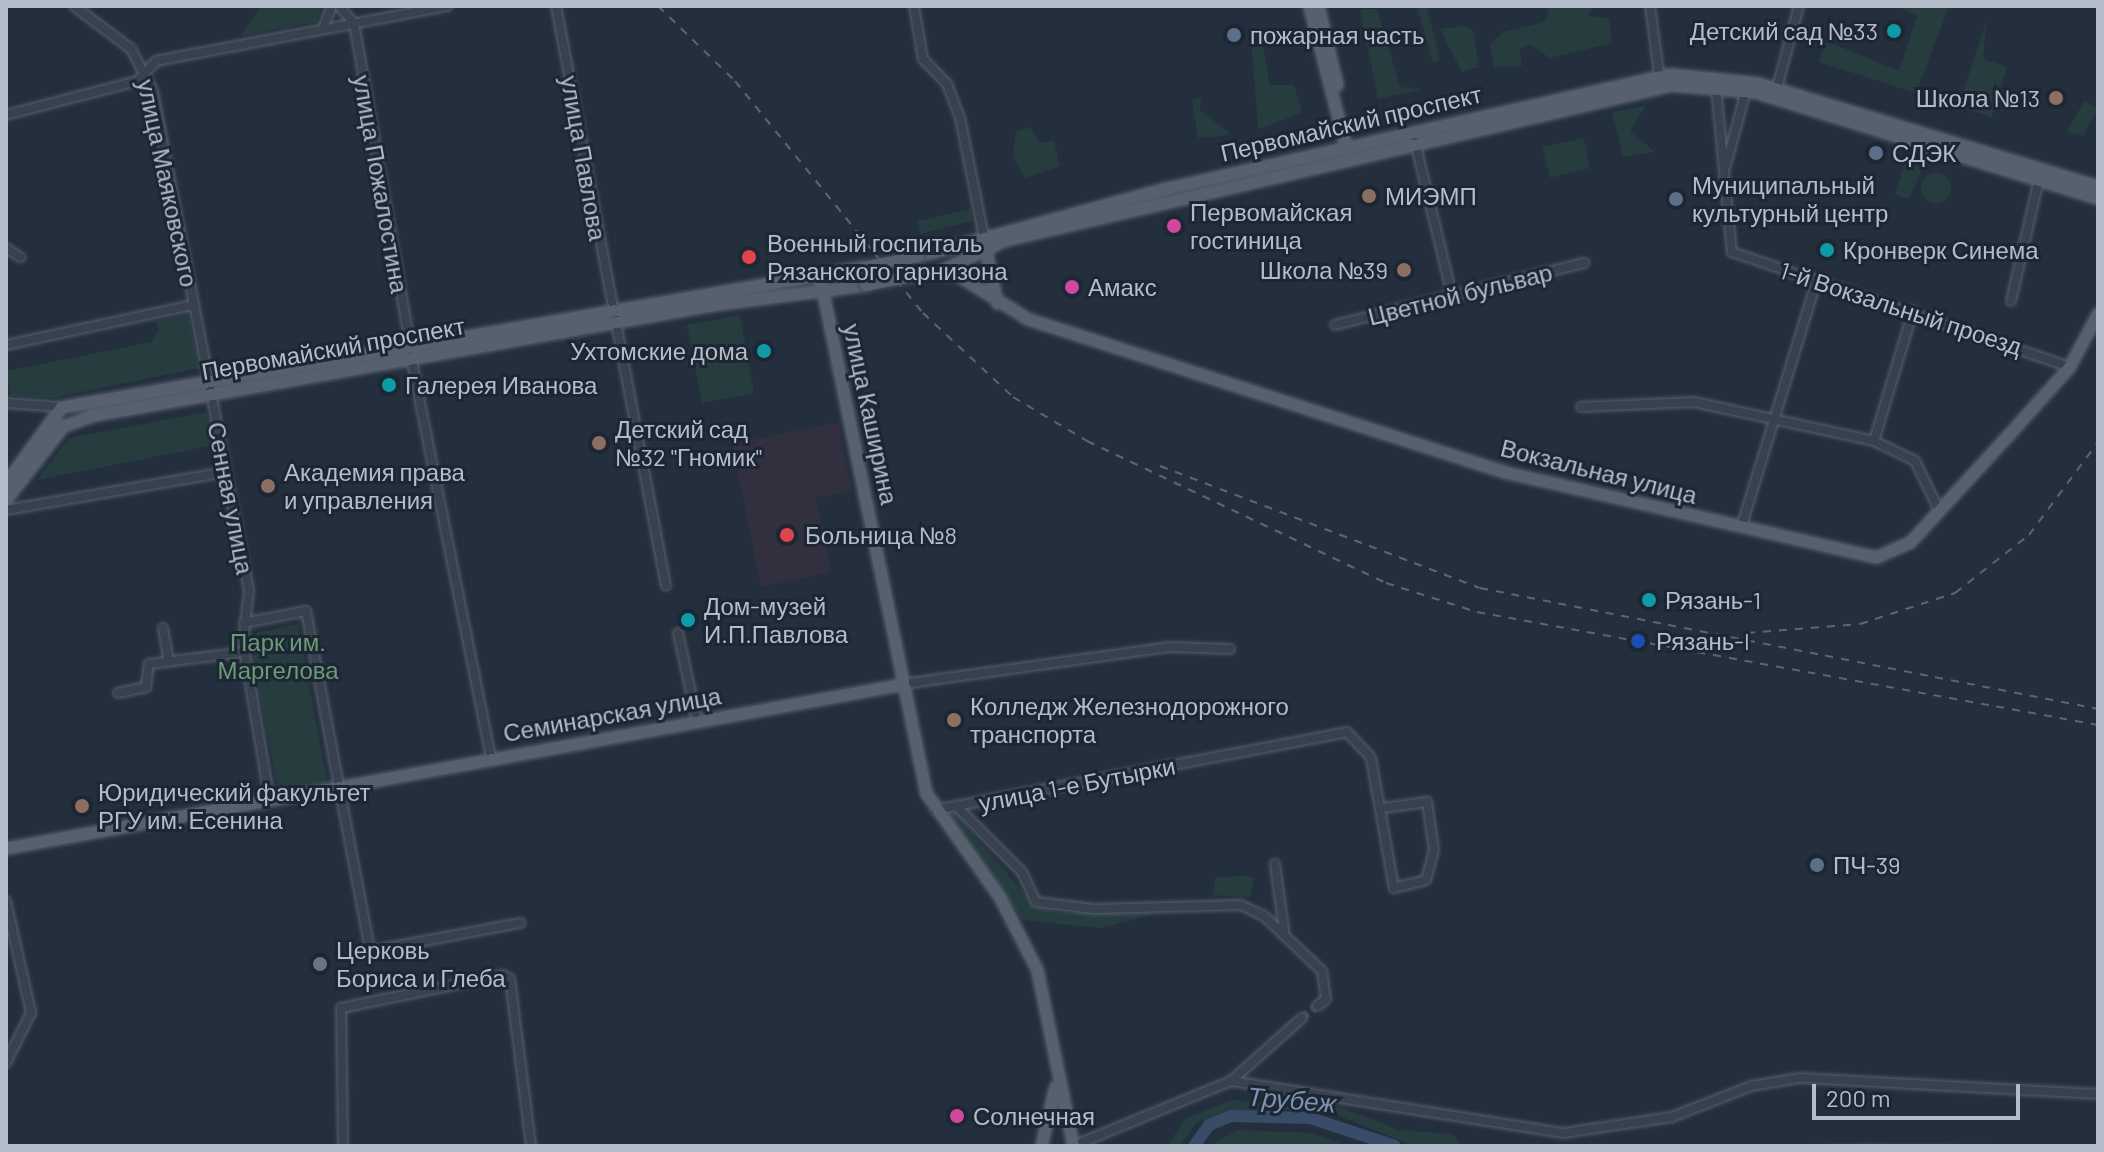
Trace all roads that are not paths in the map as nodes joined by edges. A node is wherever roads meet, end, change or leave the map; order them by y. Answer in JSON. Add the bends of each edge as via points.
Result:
{"nodes":[{"id":1,"x":74,"y":6,"type":"edge"},
{"id":2,"x":448,"y":6,"type":"edge"},
{"id":3,"x":556,"y":6,"type":"edge"},
{"id":4,"x":914,"y":6,"type":"edge"},
{"id":5,"x":1309,"y":6,"type":"edge"},
{"id":6,"x":1318,"y":6,"type":"edge"},
{"id":7,"x":1650,"y":6,"type":"edge"},
{"id":8,"x":1799,"y":6,"type":"edge"},
{"id":9,"x":338,"y":7,"type":"edge"},
{"id":10,"x":354,"y":23,"type":"junction"},
{"id":11,"x":336,"y":26,"type":"junction"},
{"id":12,"x":322,"y":29,"type":"junction"},
{"id":13,"x":147,"y":71,"type":"junction"},
{"id":14,"x":1660,"y":80,"type":"junction"},
{"id":15,"x":1716,"y":86,"type":"junction"},
{"id":16,"x":1777,"y":88,"type":"junction"},
{"id":17,"x":1746,"y":91,"type":"junction"},
{"id":18,"x":6,"y":115,"type":"edge"},
{"id":19,"x":1415,"y":142,"type":"junction"},
{"id":20,"x":1349,"y":152,"type":"junction"},
{"id":21,"x":1725,"y":165,"type":"junction"},
{"id":22,"x":2039,"y":180,"type":"junction"},
{"id":23,"x":2098,"y":186,"type":"edge"},
{"id":24,"x":2098,"y":198,"type":"edge"},
{"id":25,"x":984,"y":243,"type":"junction"},
{"id":26,"x":6,"y":248,"type":"edge"},
{"id":27,"x":20,"y":257,"type":"dead end"},
{"id":28,"x":969,"y":257,"type":"junction"},
{"id":29,"x":1584,"y":263,"type":"dead end"},
{"id":30,"x":935,"y":273,"type":"junction"},
{"id":31,"x":819,"y":274,"type":"junction"},
{"id":32,"x":1817,"y":279,"type":"junction"},
{"id":33,"x":991,"y":281,"type":"junction"},
{"id":34,"x":973,"y":286,"type":"junction"},
{"id":35,"x":822,"y":290,"type":"junction"},
{"id":36,"x":1453,"y":299,"type":"junction"},
{"id":37,"x":2011,"y":301,"type":"dead end"},
{"id":38,"x":997,"y":304,"type":"junction"},
{"id":39,"x":193,"y":305,"type":"junction"},
{"id":40,"x":1913,"y":311,"type":"junction"},
{"id":41,"x":2098,"y":313,"type":"edge"},
{"id":42,"x":610,"y":316,"type":"junction"},
{"id":43,"x":1335,"y":325,"type":"dead end"},
{"id":44,"x":6,"y":345,"type":"edge"},
{"id":45,"x":410,"y":351,"type":"junction"},
{"id":46,"x":2069,"y":367,"type":"junction"},
{"id":47,"x":208,"y":386,"type":"junction"},
{"id":48,"x":6,"y":403,"type":"edge"},
{"id":49,"x":61,"y":407,"type":"junction"},
{"id":50,"x":1581,"y":407,"type":"dead end"},
{"id":51,"x":1771,"y":415,"type":"junction"},
{"id":52,"x":1874,"y":441,"type":"junction"},
{"id":53,"x":226,"y":472,"type":"junction"},
{"id":54,"x":6,"y":482,"type":"edge"},
{"id":55,"x":6,"y":499,"type":"edge"},
{"id":56,"x":6,"y":510,"type":"edge"},
{"id":57,"x":1939,"y":510,"type":"junction"},
{"id":58,"x":1741,"y":528,"type":"junction"},
{"id":59,"x":666,"y":586,"type":"dead end"},
{"id":60,"x":244,"y":623,"type":"junction"},
{"id":61,"x":163,"y":628,"type":"dead end"},
{"id":62,"x":678,"y":633,"type":"dead end"},
{"id":63,"x":1230,"y":649,"type":"dead end"},
{"id":64,"x":244,"y":652,"type":"junction"},
{"id":65,"x":169,"y":661,"type":"junction"},
{"id":66,"x":903,"y":684,"type":"junction"},
{"id":67,"x":118,"y":693,"type":"dead end"},
{"id":68,"x":697,"y":720,"type":"junction"},
{"id":69,"x":491,"y":759,"type":"junction"},
{"id":70,"x":338,"y":789,"type":"junction"},
{"id":71,"x":270,"y":802,"type":"junction"},
{"id":72,"x":956,"y":806,"type":"junction"},
{"id":73,"x":1382,"y":808,"type":"junction"},
{"id":74,"x":934,"y":810,"type":"junction"},
{"id":75,"x":6,"y":848,"type":"edge"},
{"id":76,"x":1275,"y":864,"type":"dead end"},
{"id":77,"x":6,"y":901,"type":"edge"},
{"id":78,"x":520,"y":923,"type":"dead end"},
{"id":79,"x":1284,"y":930,"type":"junction"},
{"id":80,"x":1317,"y":1006,"type":"tunnel mouth"},
{"id":81,"x":1300,"y":1020,"type":"tunnel mouth"},
{"id":82,"x":6,"y":1063,"type":"edge"},
{"id":83,"x":1057,"y":1075,"type":"junction"},
{"id":84,"x":1231,"y":1081,"type":"junction"},
{"id":85,"x":2098,"y":1094,"type":"edge"},
{"id":86,"x":343,"y":1146,"type":"edge"},
{"id":87,"x":531,"y":1146,"type":"edge"},
{"id":88,"x":1041,"y":1146,"type":"edge"},
{"id":89,"x":1073,"y":1146,"type":"edge"}],
"edges":[{"from":1,"to":13,"type":"street","name":"улица Маяковского","via":[[114,33]]},
{"from":2,"to":10,"type":"street"},
{"from":3,"to":42,"type":"street","name":"улица Павлова"},
{"from":4,"to":25,"type":"street","via":[[923,59],[947,84],[960,118]]},
{"from":5,"to":20,"type":"main road"},
{"from":6,"to":20,"type":"main road"},
{"from":7,"to":14,"type":"street"},
{"from":8,"to":16,"type":"street"},
{"from":9,"to":10,"type":"street"},
{"from":9,"to":11,"type":"street"},
{"from":9,"to":12,"type":"street"},
{"from":10,"to":11,"type":"street"},
{"from":10,"to":45,"type":"street","name":"улица Пожалостина"},
{"from":11,"to":12,"type":"street"},
{"from":12,"to":13,"type":"street","via":[[156,61]]},
{"from":13,"to":18,"type":"street","via":[[129,84]]},
{"from":13,"to":39,"type":"street","name":"улица Маяковского"},
{"from":14,"to":15,"type":"main road","name":"Первомайский проспект"},
{"from":14,"to":16,"type":"main road","name":"Первомайский проспект","via":[[1711,75]]},
{"from":14,"to":19,"type":"main road","name":"Первомайский проспект"},
{"from":14,"to":20,"type":"main road","name":"Первомайский проспект"},
{"from":15,"to":17,"type":"main road","name":"Первомайский проспект"},
{"from":15,"to":21,"type":"street"},
{"from":16,"to":23,"type":"main road","name":"Первомайский проспект"},
{"from":17,"to":21,"type":"street"},
{"from":17,"to":22,"type":"main road","name":"Первомайский проспект"},
{"from":19,"to":20,"type":"main road","name":"Первомайский проспект"},
{"from":19,"to":36,"type":"street"},
{"from":20,"to":25,"type":"main road","name":"Первомайский проспект"},
{"from":21,"to":32,"type":"street","name":"1-й Вокзальный проезд","via":[[1732,252]]},
{"from":22,"to":24,"type":"main road","name":"Первомайский проспект"},
{"from":22,"to":37,"type":"street"},
{"from":25,"to":28,"type":"main road","name":"Первомайский проспект"},
{"from":25,"to":31,"type":"main road","name":"Первомайский проспект","bridge":true},
{"from":25,"to":33,"type":"main road"},
{"from":26,"to":27,"type":"street"},
{"from":28,"to":30,"type":"main road","name":"Первомайский проспект"},
{"from":28,"to":34,"type":"main road"},
{"from":29,"to":36,"type":"street","name":"Цветной бульвар"},
{"from":30,"to":34,"type":"main road","name":"Вокзальная улица"},
{"from":30,"to":35,"type":"main road","name":"Первомайский проспект","bridge":true},
{"from":31,"to":35,"type":"main road","name":"улица Каширина"},
{"from":31,"to":42,"type":"main road","name":"Первомайский проспект"},
{"from":32,"to":40,"type":"street","name":"1-й Вокзальный проезд"},
{"from":32,"to":51,"type":"street"},
{"from":33,"to":34,"type":"main road"},
{"from":33,"to":38,"type":"main road"},
{"from":34,"to":38,"type":"main road","name":"Вокзальная улица"},
{"from":35,"to":42,"type":"main road","name":"Первомайский проспект"},
{"from":35,"to":66,"type":"main road","name":"улица Каширина"},
{"from":36,"to":43,"type":"street","name":"Цветной бульвар"},
{"from":38,"to":58,"type":"main road","name":"Вокзальная улица","via":[[1505,472]]},
{"from":39,"to":44,"type":"street"},
{"from":39,"to":47,"type":"street","name":"улица Маяковского"},
{"from":40,"to":46,"type":"street","name":"1-й Вокзальный проезд"},
{"from":40,"to":52,"type":"street"},
{"from":41,"to":46,"type":"main road","name":"Вокзальная улица"},
{"from":42,"to":45,"type":"main road","name":"Первомайский проспект"},
{"from":42,"to":59,"type":"street","name":"улица Павлова"},
{"from":45,"to":47,"type":"main road","name":"Первомайский проспект"},
{"from":45,"to":69,"type":"street","name":"улица Пожалостина"},
{"from":46,"to":57,"type":"main road","name":"Вокзальная улица"},
{"from":47,"to":49,"type":"main road","name":"Первомайский проспект"},
{"from":47,"to":53,"type":"street","name":"Сенная улица"},
{"from":47,"to":55,"type":"main road","name":"Первомайский проспект","via":[[63,426]]},
{"from":48,"to":49,"type":"street"},
{"from":49,"to":54,"type":"main road"},
{"from":50,"to":51,"type":"street","via":[[1694,402]]},
{"from":51,"to":52,"type":"street"},
{"from":51,"to":58,"type":"street"},
{"from":52,"to":57,"type":"street","via":[[1906,453]]},
{"from":53,"to":56,"type":"street"},
{"from":53,"to":60,"type":"street","name":"Сенная улица","via":[[249,591]]},
{"from":57,"to":58,"type":"main road","name":"Вокзальная улица","via":[[1904,548],[1880,557]]},
{"from":60,"to":64,"type":"street","name":"Сенная улица"},
{"from":60,"to":70,"type":"street","via":[[306,611]]},
{"from":61,"to":65,"type":"street"},
{"from":62,"to":68,"type":"street"},
{"from":63,"to":66,"type":"street","name":"Семинарская улица","via":[[1170,647]]},
{"from":64,"to":65,"type":"street"},
{"from":64,"to":71,"type":"street","name":"Сенная улица"},
{"from":65,"to":67,"type":"street","via":[[149,664],[146,687]]},
{"from":66,"to":68,"type":"main road","name":"Семинарская улица"},
{"from":66,"to":74,"type":"main road","name":"улица Каширина"},
{"from":68,"to":69,"type":"main road","name":"Семинарская улица"},
{"from":69,"to":70,"type":"main road","name":"Семинарская улица"},
{"from":70,"to":71,"type":"main road","name":"Семинарская улица"},
{"from":70,"to":78,"type":"street","via":[[370,951]]},
{"from":71,"to":75,"type":"main road","name":"Семинарская улица"},
{"from":72,"to":73,"type":"street","name":"улица 1-е Бутырки","via":[[1347,732],[1371,758]]},
{"from":72,"to":74,"type":"street","name":"улица 1-е Бутырки"},
{"from":72,"to":79,"type":"street","via":[[1022,872],[1036,902],[1095,909],[1241,905]]},
{"from":73,"to":73,"type":"street","name":"улица 1-е Бутырки","via":[[1394,888],[1426,880],[1434,850],[1427,802]]},
{"from":74,"to":83,"type":"main road","name":"улица Каширина","via":[[999,896],[1037,970]]},
{"from":76,"to":79,"type":"street"},
{"from":77,"to":82,"type":"street","via":[[31,1013]]},
{"from":79,"to":80,"type":"street","via":[[1322,971],[1326,999]]},
{"from":81,"to":84,"type":"street"},
{"from":83,"to":88,"type":"main road"},
{"from":83,"to":89,"type":"main road","name":"улица Каширина"},
{"from":84,"to":85,"type":"street","via":[[1564,1133],[1672,1117],[1751,1086],[1800,1078]]},
{"from":84,"to":89,"type":"street"},
{"from":86,"to":87,"type":"street","via":[[341,1008],[503,975],[510,979]]}]}
